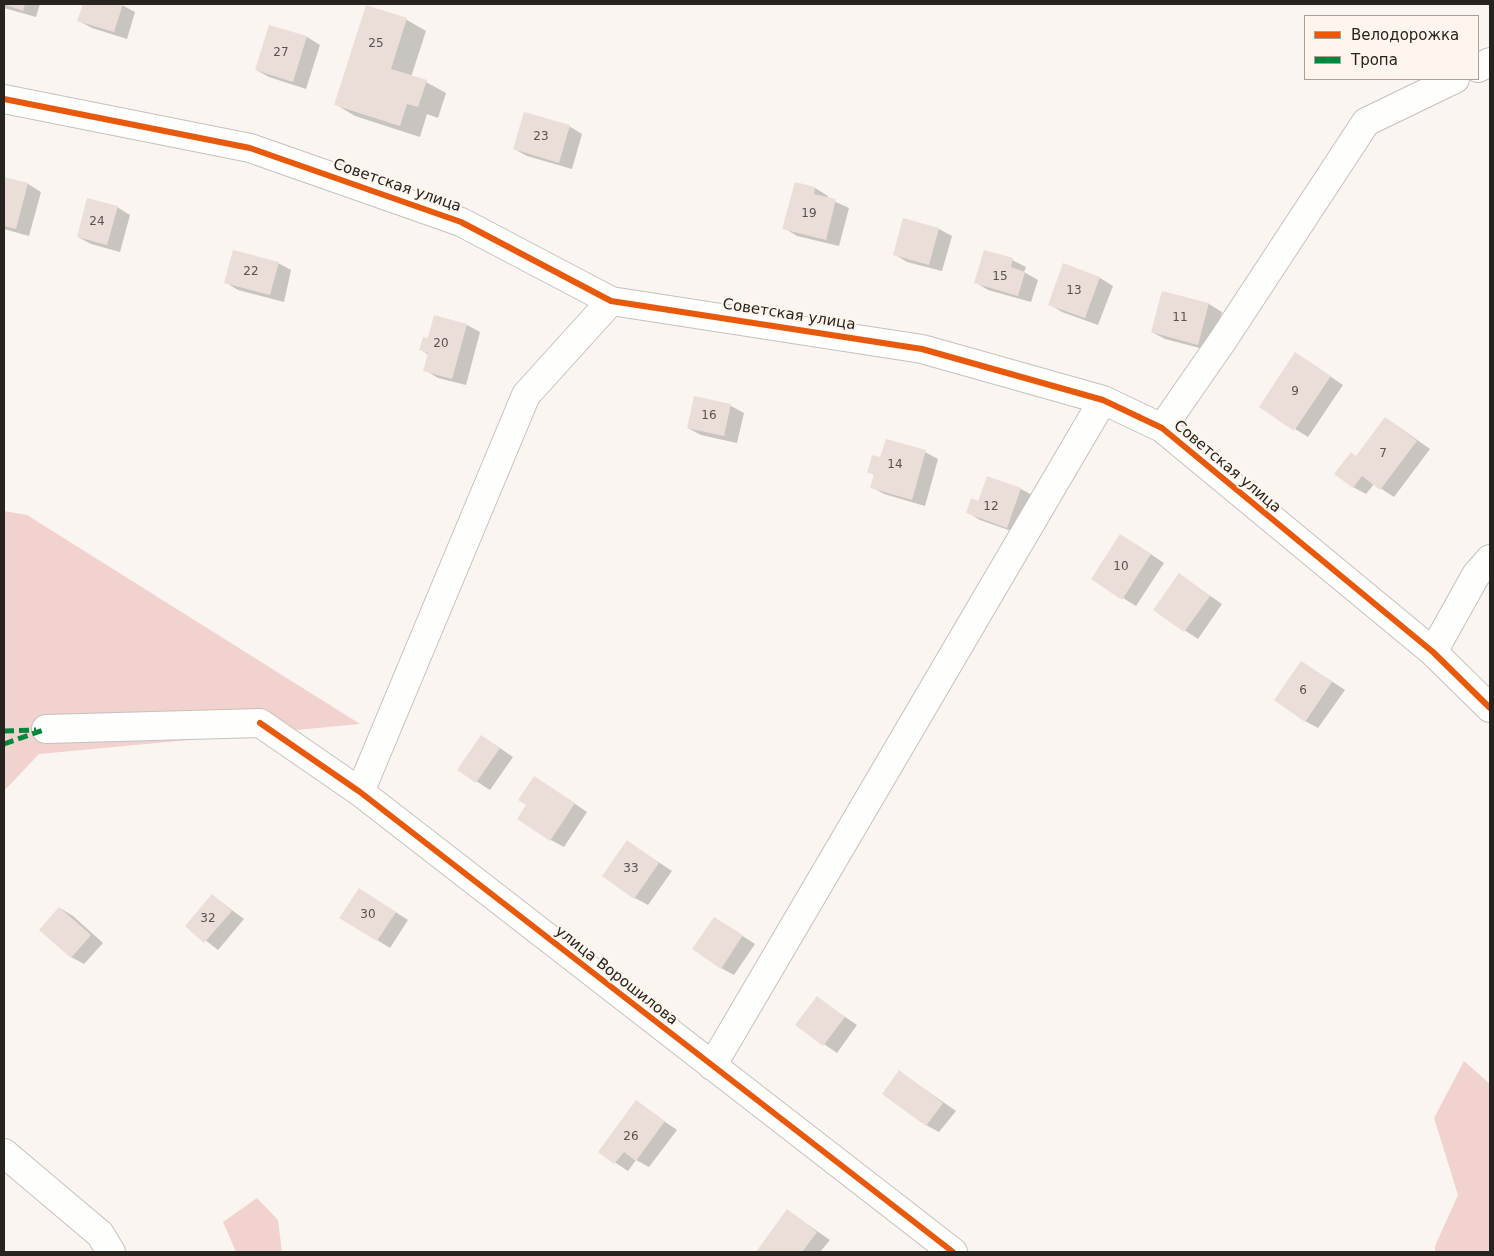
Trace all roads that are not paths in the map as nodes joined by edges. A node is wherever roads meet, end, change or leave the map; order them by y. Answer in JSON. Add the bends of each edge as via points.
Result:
{"nodes":[{"id":1,"x":1453,"y":80,"type":"edge"},
{"id":2,"x":4,"y":100,"type":"edge"},
{"id":3,"x":611,"y":301,"type":"junction"},
{"id":4,"x":1103,"y":400,"type":"junction"},
{"id":5,"x":1162,"y":428,"type":"junction"},
{"id":6,"x":1490,"y":559,"type":"edge"},
{"id":7,"x":1433,"y":652,"type":"junction"},
{"id":8,"x":1490,"y":708,"type":"edge"},
{"id":9,"x":46,"y":730,"type":"dead end"},
{"id":10,"x":360,"y":792,"type":"junction"},
{"id":11,"x":712,"y":1066,"type":"junction"},
{"id":12,"x":4,"y":1153,"type":"edge"},
{"id":13,"x":948,"y":1251,"type":"edge"},
{"id":14,"x":111,"y":1252,"type":"edge"}],
"edges":[{"from":1,"to":5,"type":"street","via":[[1366,122]]},
{"from":2,"to":3,"type":"street","name":"Советская улица","via":[[250,148],[461,222]]},
{"from":3,"to":4,"type":"street","name":"Советская улица","via":[[922,349]]},
{"from":3,"to":10,"type":"street","via":[[526,395]]},
{"from":4,"to":5,"type":"street","name":"Советская улица"},
{"from":4,"to":11,"type":"street"},
{"from":5,"to":7,"type":"street","name":"Советская улица"},
{"from":6,"to":7,"type":"street","via":[[1476,575]]},
{"from":7,"to":8,"type":"street","name":"Советская улица"},
{"from":9,"to":10,"type":"street","name":"улица Ворошилова","via":[[260,723]]},
{"from":10,"to":11,"type":"street","name":"улица Ворошилова"},
{"from":11,"to":13,"type":"street","name":"улица Ворошилова"},
{"from":12,"to":14,"type":"street","via":[[100,1234]]}]}
